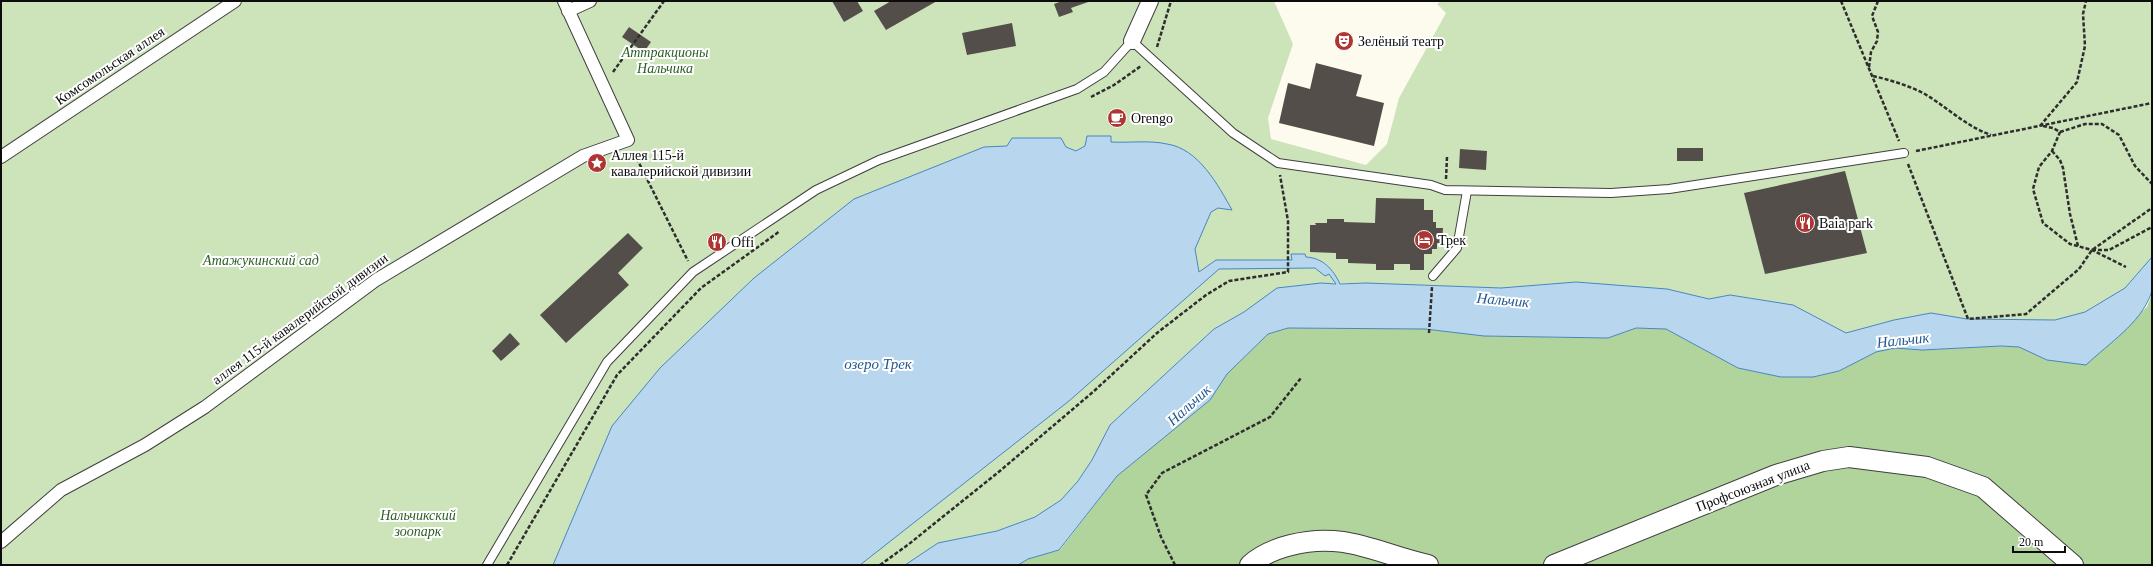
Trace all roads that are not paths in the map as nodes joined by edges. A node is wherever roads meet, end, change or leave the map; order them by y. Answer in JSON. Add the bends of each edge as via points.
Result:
{"nodes":[{"id":1,"x":235,"y":1,"type":"edge"},
{"id":2,"x":590,"y":1,"type":"edge"},
{"id":3,"x":1150,"y":1,"type":"edge"},
{"id":4,"x":566,"y":6,"type":"edge"},
{"id":5,"x":1132,"y":41,"type":"junction"},
{"id":6,"x":1904,"y":153,"type":"road end"},
{"id":7,"x":1,"y":157,"type":"edge"},
{"id":8,"x":1467,"y":190,"type":"junction"},
{"id":9,"x":1432,"y":276,"type":"road end"},
{"id":10,"x":1,"y":542,"type":"edge"},
{"id":11,"x":487,"y":565,"type":"edge"},
{"id":12,"x":1250,"y":565,"type":"edge"},
{"id":13,"x":1428,"y":565,"type":"edge"},
{"id":14,"x":1554,"y":565,"type":"edge"},
{"id":15,"x":2073,"y":565,"type":"edge"}],
"edges":[{"from":1,"to":7,"type":"street","name":"Комсомольская аллея"},
{"from":2,"to":4,"type":"street"},
{"from":3,"to":5,"type":"street"},
{"from":4,"to":10,"type":"street","name":"аллея 115-й кавалерийской дивизии","via":[[628,140],[583,156],[376,280],[205,407],[145,445],[61,490]]},
{"from":5,"to":8,"type":"lane","via":[[1232,133],[1278,163],[1431,185],[1446,190]]},
{"from":5,"to":11,"type":"lane","via":[[1104,72],[1077,89],[872,163],[816,190],[693,272],[607,362]]},
{"from":6,"to":8,"type":"lane","via":[[1669,189],[1611,193]]},
{"from":8,"to":9,"type":"lane","via":[[1457,248]]},
{"from":12,"to":13,"type":"street","via":[[1266,552],[1315,539],[1356,543]]},
{"from":14,"to":15,"type":"street","name":"Профсоюзная улица","via":[[1776,475],[1823,461],[1849,458],[1928,466],[1983,486]]}]}
